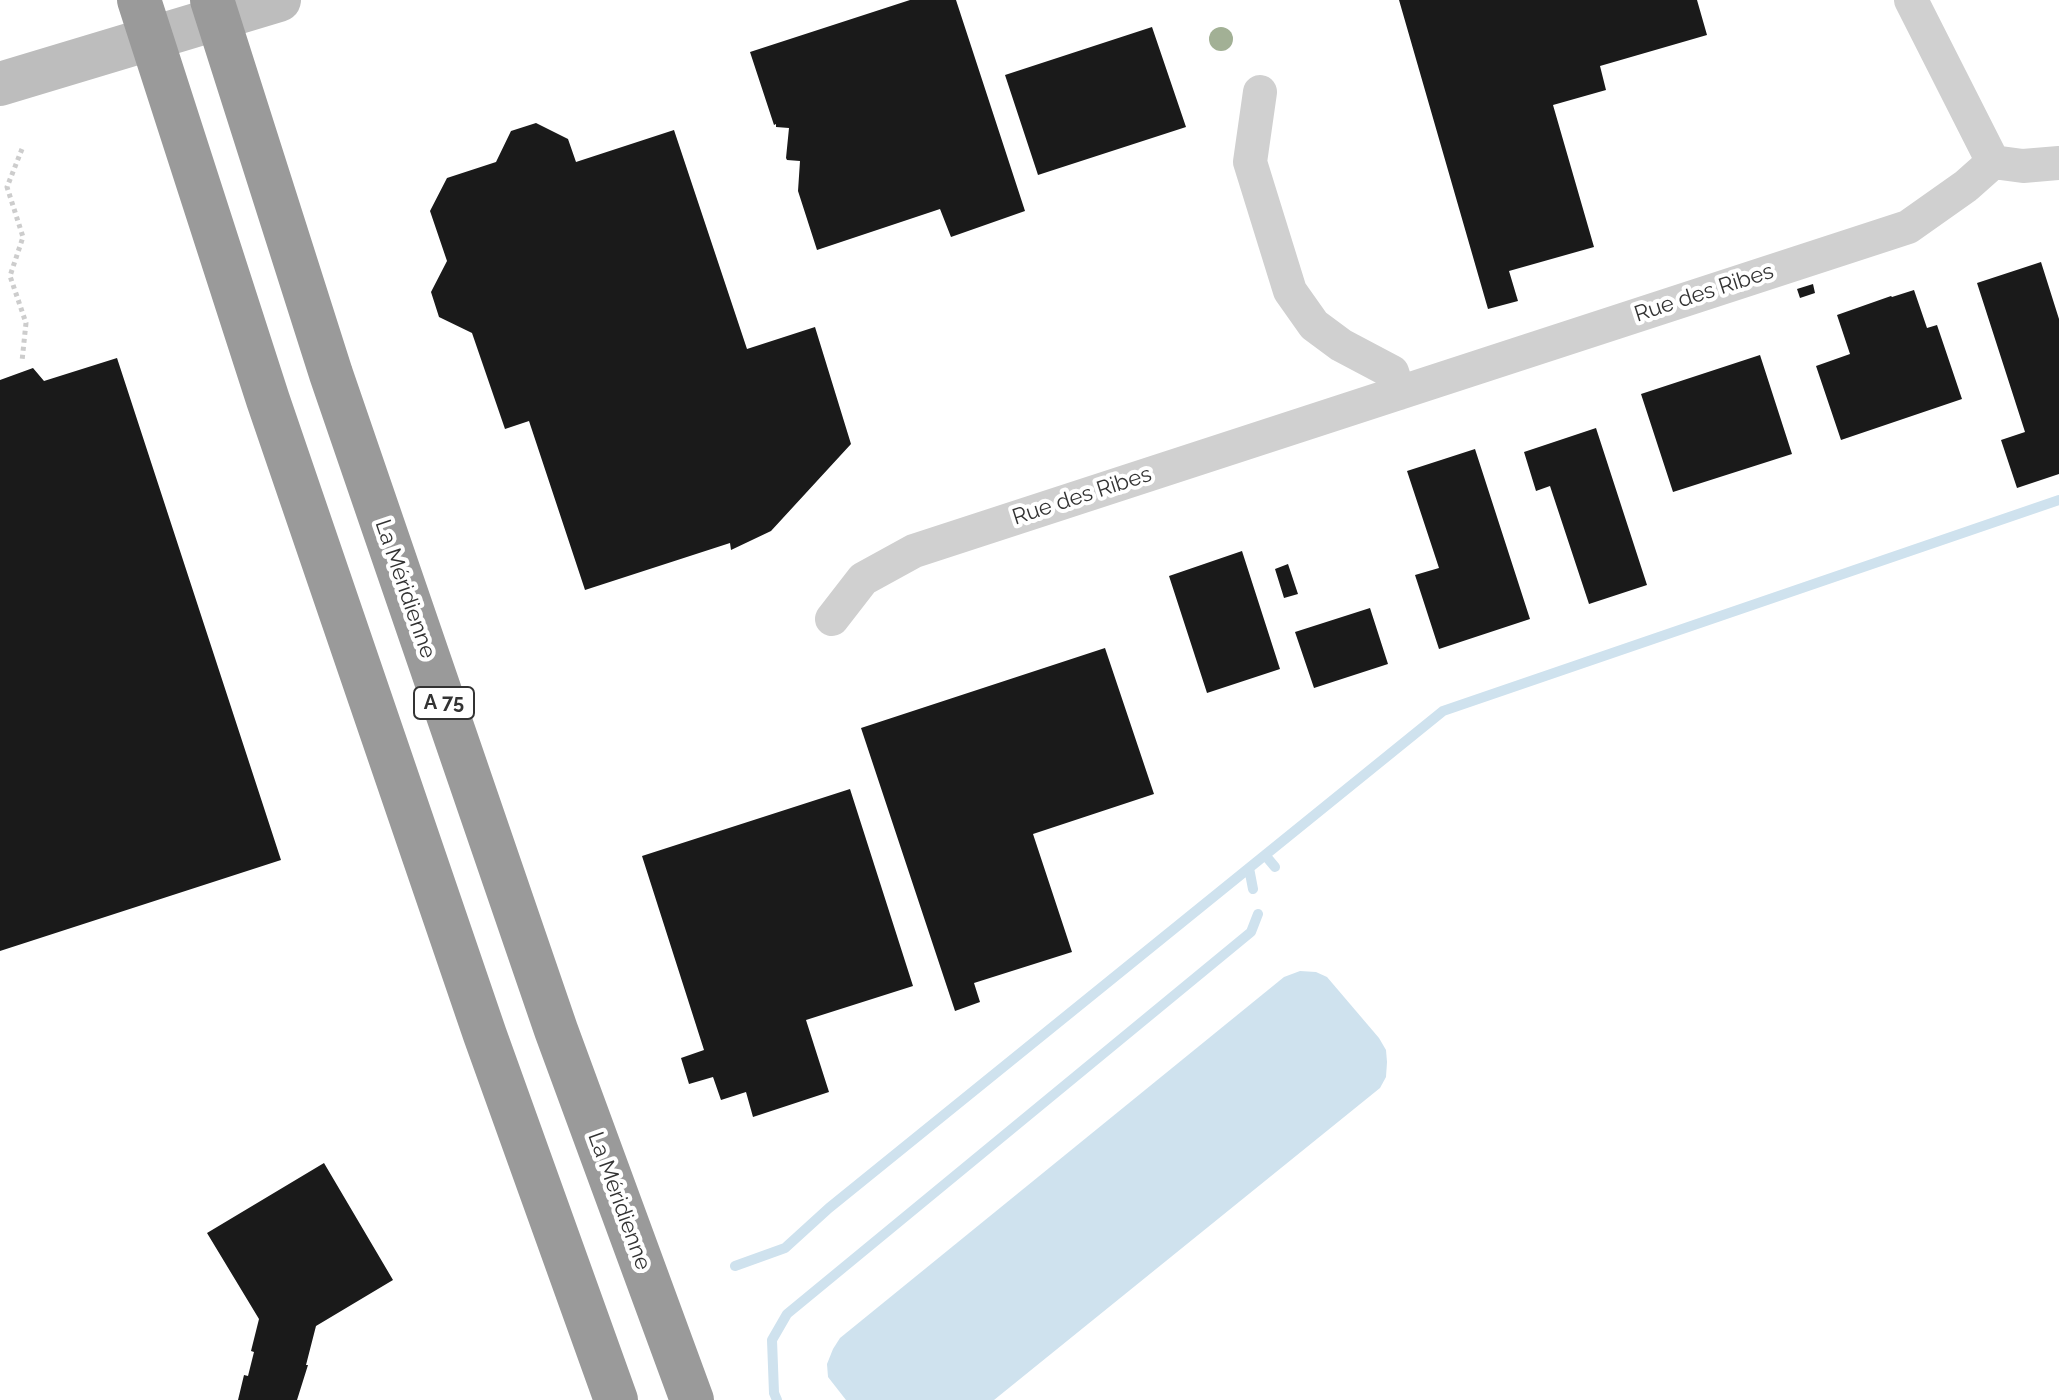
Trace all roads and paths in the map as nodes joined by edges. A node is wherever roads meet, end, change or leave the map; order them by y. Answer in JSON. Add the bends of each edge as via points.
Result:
{"nodes":[{"id":1,"x":139,"y":0,"type":"edge"},
{"id":2,"x":212,"y":0,"type":"edge"},
{"id":3,"x":279,"y":0,"type":"edge"},
{"id":4,"x":1911,"y":0,"type":"edge"},
{"id":5,"x":0,"y":84,"type":"edge"},
{"id":6,"x":1260,"y":92,"type":"dead end"},
{"id":7,"x":22,"y":149,"type":"dead end"},
{"id":8,"x":1993,"y":162,"type":"junction"},
{"id":9,"x":2059,"y":163,"type":"edge"},
{"id":10,"x":22,"y":361,"type":"dead end"},
{"id":11,"x":1399,"y":393,"type":"junction"},
{"id":12,"x":832,"y":619,"type":"dead end"},
{"id":13,"x":616,"y":1400,"type":"edge"},
{"id":14,"x":692,"y":1400,"type":"edge"}],
"edges":[{"from":1,"to":13,"type":"highway","via":[[273,415]]},
{"from":2,"to":14,"type":"highway","name":"La Méridienne","number":"A 75","via":[[331,374],[536,970]]},
{"from":3,"to":5,"type":"main road"},
{"from":4,"to":8,"type":"street"},
{"from":6,"to":11,"type":"street","via":[[1250,162],[1290,291],[1314,325],[1392,372]]},
{"from":7,"to":10,"type":"path","via":[[7,187],[23,237],[10,276],[26,323]]},
{"from":8,"to":9,"type":"street"},
{"from":8,"to":11,"type":"street","name":"Rue des Ribes","via":[[1908,227]]},
{"from":11,"to":12,"type":"street","name":"Rue des Ribes","via":[[914,551],[863,579]]}]}
